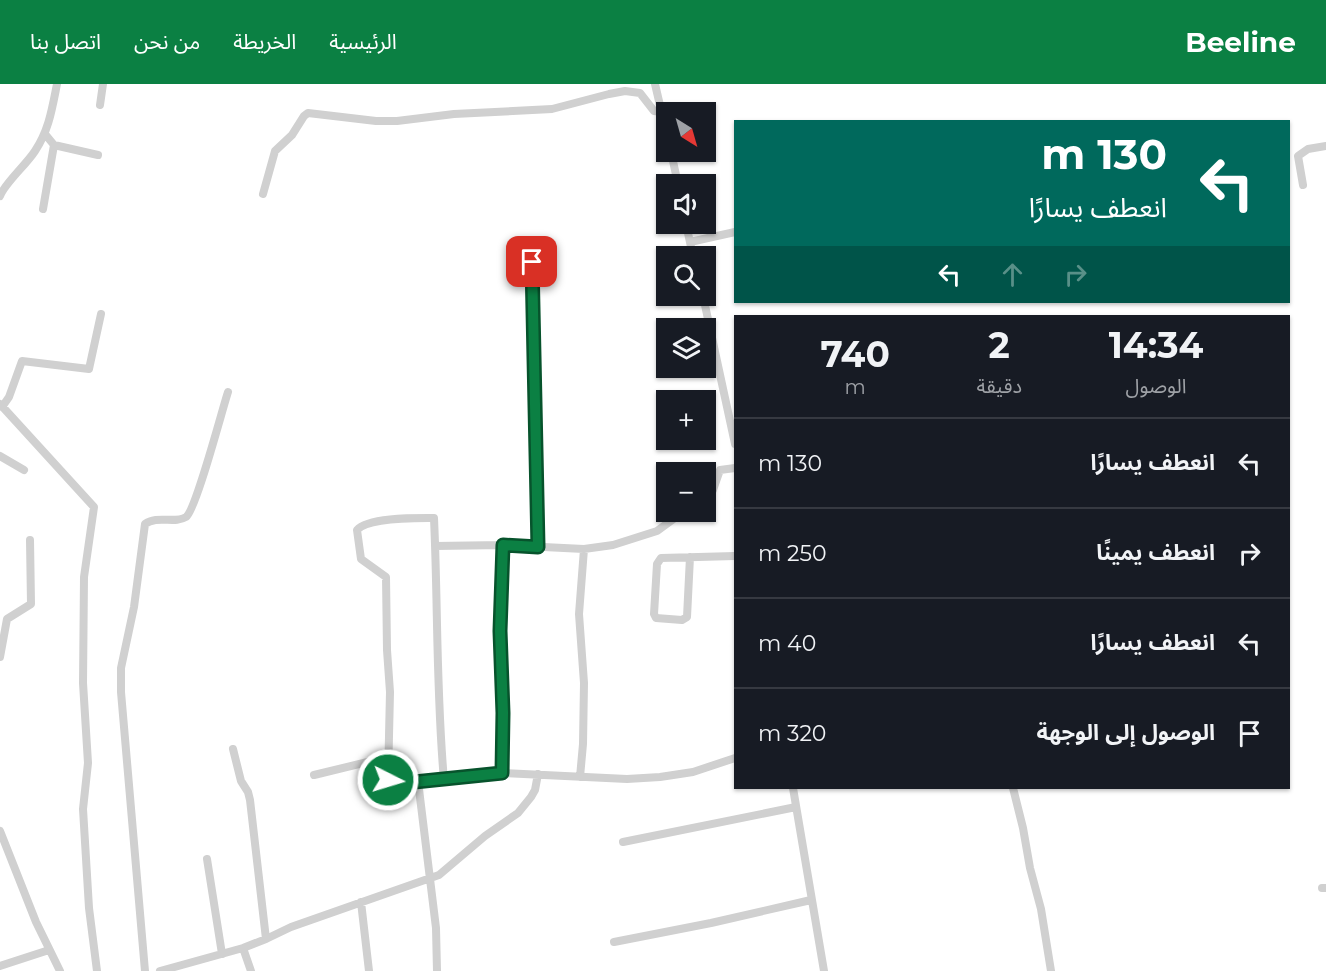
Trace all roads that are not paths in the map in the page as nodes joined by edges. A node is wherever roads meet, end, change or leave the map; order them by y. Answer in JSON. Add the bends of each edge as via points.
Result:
{"nodes":[{"id":1,"x":57,"y":84,"type":"edge"},
{"id":2,"x":104,"y":84,"type":"edge"},
{"id":3,"x":656,"y":84,"type":"edge"},
{"id":4,"x":660,"y":102,"type":"edge"},
{"id":5,"x":100,"y":105,"type":"dead end"},
{"id":6,"x":656,"y":111,"type":"edge"},
{"id":7,"x":45,"y":134,"type":"junction"},
{"id":8,"x":54,"y":145,"type":"junction"},
{"id":9,"x":1326,"y":146,"type":"edge"},
{"id":10,"x":98,"y":155,"type":"dead end"},
{"id":11,"x":1303,"y":185,"type":"dead end"},
{"id":12,"x":263,"y":194,"type":"dead end"},
{"id":13,"x":0,"y":196,"type":"edge"},
{"id":14,"x":43,"y":209,"type":"dead end"},
{"id":15,"x":734,"y":232,"type":"edge"},
{"id":16,"x":688,"y":234,"type":"edge"},
{"id":17,"x":690,"y":242,"type":"junction"},
{"id":18,"x":691,"y":246,"type":"edge"},
{"id":19,"x":532,"y":262,"type":"dead end"},
{"id":20,"x":705,"y":306,"type":"edge"},
{"id":21,"x":101,"y":314,"type":"dead end"},
{"id":22,"x":228,"y":392,"type":"dead end"},
{"id":23,"x":1,"y":405,"type":"edge"},
{"id":24,"x":734,"y":439,"type":"edge"},
{"id":25,"x":0,"y":456,"type":"edge"},
{"id":26,"x":734,"y":468,"type":"edge"},
{"id":27,"x":24,"y":470,"type":"dead end"},
{"id":28,"x":716,"y":481,"type":"edge"},
{"id":29,"x":669,"y":522,"type":"edge"},
{"id":30,"x":30,"y":540,"type":"dead end"},
{"id":31,"x":503,"y":545,"type":"junction"},
{"id":32,"x":435,"y":546,"type":"junction"},
{"id":33,"x":538,"y":547,"type":"junction"},
{"id":34,"x":584,"y":549,"type":"junction"},
{"id":35,"x":734,"y":555,"type":"edge"},
{"id":36,"x":690,"y":557,"type":"junction"},
{"id":37,"x":0,"y":657,"type":"edge"},
{"id":38,"x":233,"y":749,"type":"dead end"},
{"id":39,"x":388,"y":757,"type":"junction"},
{"id":40,"x":734,"y":759,"type":"edge"},
{"id":41,"x":502,"y":773,"type":"junction"},
{"id":42,"x":538,"y":774,"type":"junction"},
{"id":43,"x":314,"y":775,"type":"dead end"},
{"id":44,"x":580,"y":777,"type":"junction"},
{"id":45,"x":444,"y":780,"type":"junction"},
{"id":46,"x":418,"y":782,"type":"junction"},
{"id":47,"x":793,"y":789,"type":"edge"},
{"id":48,"x":1013,"y":789,"type":"edge"},
{"id":49,"x":796,"y":807,"type":"junction"},
{"id":50,"x":0,"y":831,"type":"edge"},
{"id":51,"x":623,"y":842,"type":"dead end"},
{"id":52,"x":4,"y":854,"type":"edge"},
{"id":53,"x":207,"y":859,"type":"dead end"},
{"id":54,"x":429,"y":880,"type":"junction"},
{"id":55,"x":812,"y":900,"type":"junction"},
{"id":56,"x":361,"y":902,"type":"junction"},
{"id":57,"x":266,"y":939,"type":"junction"},
{"id":58,"x":614,"y":942,"type":"dead end"},
{"id":59,"x":243,"y":948,"type":"junction"},
{"id":60,"x":49,"y":950,"type":"junction"},
{"id":61,"x":222,"y":954,"type":"junction"},
{"id":62,"x":0,"y":966,"type":"edge"},
{"id":63,"x":60,"y":971,"type":"edge"},
{"id":64,"x":97,"y":971,"type":"edge"},
{"id":65,"x":145,"y":971,"type":"edge"},
{"id":66,"x":160,"y":971,"type":"edge"},
{"id":67,"x":250,"y":971,"type":"edge"},
{"id":68,"x":369,"y":971,"type":"edge"},
{"id":69,"x":437,"y":971,"type":"edge"},
{"id":70,"x":825,"y":971,"type":"edge"},
{"id":71,"x":1051,"y":971,"type":"edge"}],
"edges":[{"from":1,"to":7,"type":"street"},
{"from":2,"to":5,"type":"street"},
{"from":3,"to":4,"type":"street"},
{"from":6,"to":12,"type":"street","via":[[640,93],[625,91],[552,109],[396,121],[308,113],[275,151]]},
{"from":7,"to":8,"type":"street"},
{"from":7,"to":13,"type":"street"},
{"from":8,"to":10,"type":"street"},
{"from":8,"to":14,"type":"street"},
{"from":9,"to":11,"type":"street","via":[[1308,149],[1298,156]]},
{"from":15,"to":17,"type":"street"},
{"from":16,"to":17,"type":"street"},
{"from":17,"to":18,"type":"street"},
{"from":19,"to":33,"type":"street"},
{"from":20,"to":24,"type":"street"},
{"from":21,"to":23,"type":"street","via":[[89,369],[22,361],[9,397]]},
{"from":22,"to":65,"type":"street","via":[[189,514],[145,524],[121,668],[121,713]]},
{"from":23,"to":64,"type":"street","via":[[94,507],[84,577],[83,683],[88,763],[83,809]]},
{"from":25,"to":27,"type":"street"},
{"from":26,"to":28,"type":"street","via":[[720,470]]},
{"from":29,"to":34,"type":"street","via":[[657,531],[613,545]]},
{"from":30,"to":37,"type":"street","via":[[31,604],[7,619]]},
{"from":31,"to":32,"type":"street"},
{"from":31,"to":33,"type":"street"},
{"from":31,"to":41,"type":"street"},
{"from":32,"to":39,"type":"street","via":[[434,518],[399,519],[362,525],[357,530],[361,559],[386,577]]},
{"from":32,"to":45,"type":"street"},
{"from":33,"to":34,"type":"street"},
{"from":34,"to":44,"type":"street","via":[[579,614],[584,683]]},
{"from":35,"to":36,"type":"street"},
{"from":36,"to":36,"type":"street","via":[[658,560],[656,618],[687,617]]},
{"from":38,"to":57,"type":"street","via":[[250,800]]},
{"from":39,"to":43,"type":"street"},
{"from":39,"to":46,"type":"street","via":[[389,782]]},
{"from":40,"to":44,"type":"street","via":[[660,777]]},
{"from":41,"to":42,"type":"street"},
{"from":41,"to":45,"type":"street"},
{"from":42,"to":44,"type":"street"},
{"from":42,"to":54,"type":"street","via":[[535,790],[518,813]]},
{"from":45,"to":46,"type":"street"},
{"from":46,"to":54,"type":"street"},
{"from":47,"to":49,"type":"street"},
{"from":48,"to":71,"type":"street"},
{"from":49,"to":51,"type":"street"},
{"from":49,"to":55,"type":"street"},
{"from":50,"to":52,"type":"street"},
{"from":52,"to":60,"type":"street"},
{"from":53,"to":61,"type":"street"},
{"from":54,"to":56,"type":"street"},
{"from":54,"to":69,"type":"street"},
{"from":55,"to":58,"type":"street"},
{"from":55,"to":70,"type":"street"},
{"from":56,"to":57,"type":"street"},
{"from":56,"to":68,"type":"street"},
{"from":57,"to":59,"type":"street"},
{"from":59,"to":61,"type":"street"},
{"from":59,"to":67,"type":"street"},
{"from":60,"to":62,"type":"street"},
{"from":60,"to":63,"type":"street"},
{"from":61,"to":66,"type":"street"}]}
